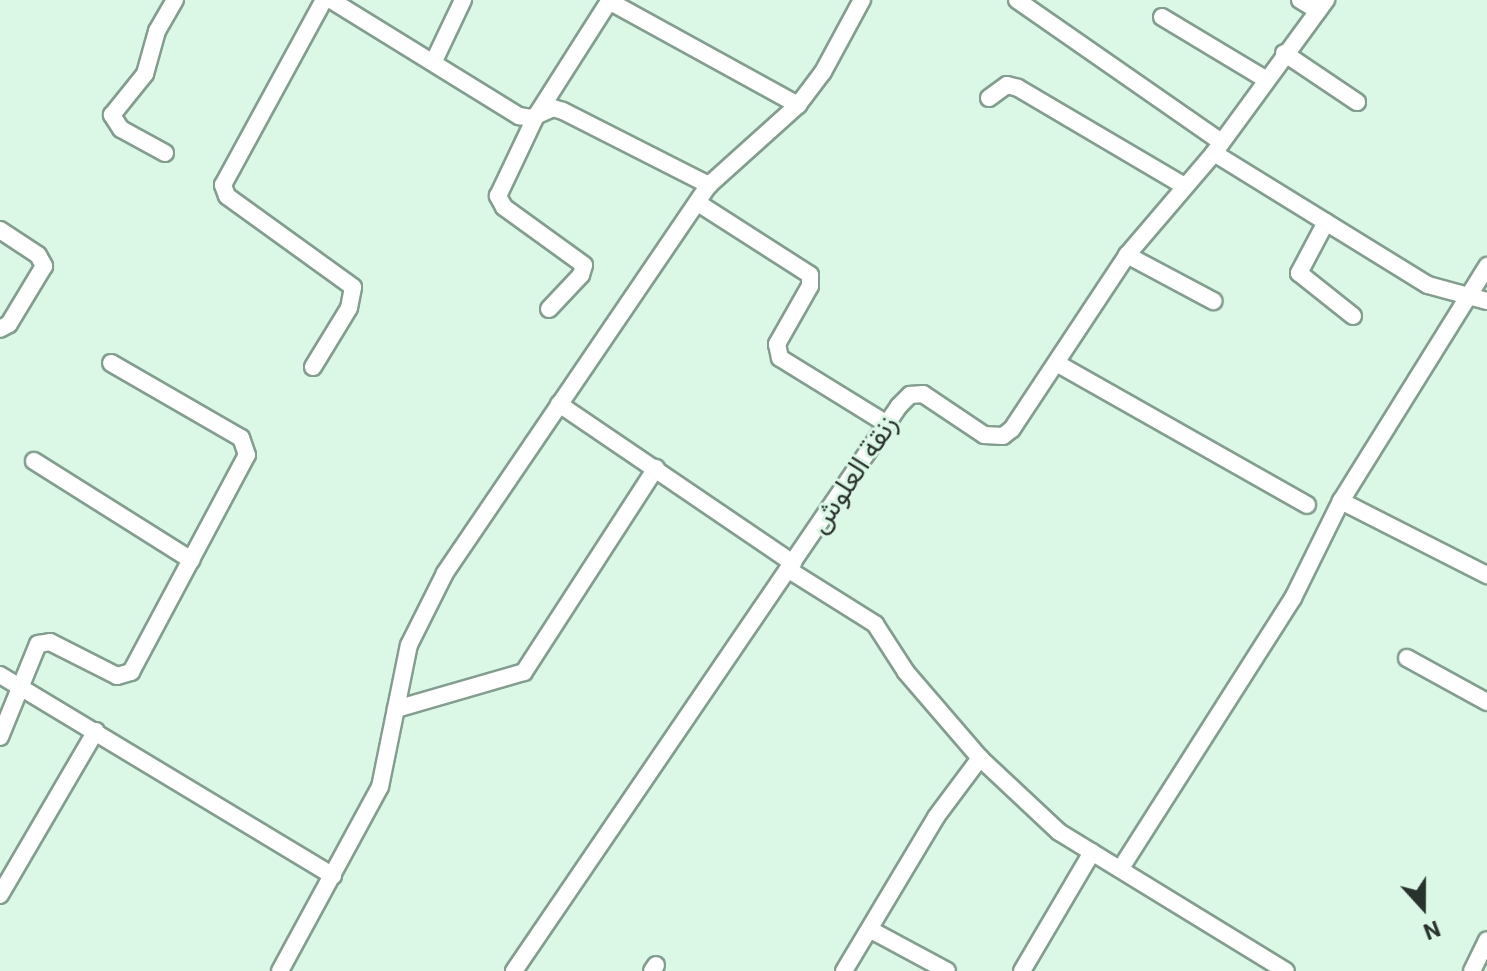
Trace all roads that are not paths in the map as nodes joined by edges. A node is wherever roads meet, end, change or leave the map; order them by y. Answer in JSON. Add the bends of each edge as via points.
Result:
{"nodes":[{"id":1,"x":175,"y":0,"type":"edge"},
{"id":2,"x":324,"y":0,"type":"edge"},
{"id":3,"x":331,"y":0,"type":"edge"},
{"id":4,"x":463,"y":0,"type":"edge"},
{"id":5,"x":609,"y":0,"type":"edge"},
{"id":6,"x":862,"y":0,"type":"edge"},
{"id":7,"x":1017,"y":0,"type":"edge"},
{"id":8,"x":1300,"y":0,"type":"edge"},
{"id":9,"x":1322,"y":5,"type":"edge"},
{"id":10,"x":1162,"y":17,"type":"dead end"},
{"id":11,"x":1284,"y":53,"type":"junction"},
{"id":12,"x":434,"y":61,"type":"junction"},
{"id":13,"x":1267,"y":80,"type":"junction"},
{"id":14,"x":989,"y":98,"type":"dead end"},
{"id":15,"x":1357,"y":102,"type":"dead end"},
{"id":16,"x":798,"y":105,"type":"junction"},
{"id":17,"x":536,"y":116,"type":"junction"},
{"id":18,"x":1218,"y":147,"type":"junction"},
{"id":19,"x":165,"y":153,"type":"dead end"},
{"id":20,"x":709,"y":185,"type":"junction"},
{"id":21,"x":1183,"y":185,"type":"junction"},
{"id":22,"x":698,"y":203,"type":"junction"},
{"id":23,"x":1326,"y":222,"type":"junction"},
{"id":24,"x":0,"y":230,"type":"edge"},
{"id":25,"x":1127,"y":255,"type":"junction"},
{"id":26,"x":1487,"y":266,"type":"edge"},
{"id":27,"x":1466,"y":297,"type":"junction"},
{"id":28,"x":1213,"y":301,"type":"dead end"},
{"id":29,"x":1487,"y":301,"type":"edge"},
{"id":30,"x":549,"y":309,"type":"dead end"},
{"id":31,"x":1353,"y":316,"type":"dead end"},
{"id":32,"x":0,"y":329,"type":"edge"},
{"id":33,"x":111,"y":363,"type":"dead end"},
{"id":34,"x":1058,"y":364,"type":"junction"},
{"id":35,"x":313,"y":367,"type":"dead end"},
{"id":36,"x":559,"y":404,"type":"junction"},
{"id":37,"x":887,"y":424,"type":"junction"},
{"id":38,"x":34,"y":461,"type":"dead end"},
{"id":39,"x":656,"y":468,"type":"junction"},
{"id":40,"x":1341,"y":501,"type":"junction"},
{"id":41,"x":1307,"y":505,"type":"dead end"},
{"id":42,"x":191,"y":560,"type":"junction"},
{"id":43,"x":791,"y":566,"type":"junction"},
{"id":44,"x":1487,"y":575,"type":"edge"},
{"id":45,"x":1407,"y":658,"type":"dead end"},
{"id":46,"x":0,"y":675,"type":"edge"},
{"id":47,"x":19,"y":686,"type":"junction"},
{"id":48,"x":1487,"y":702,"type":"edge"},
{"id":49,"x":396,"y":709,"type":"junction"},
{"id":50,"x":96,"y":731,"type":"junction"},
{"id":51,"x":0,"y":737,"type":"edge"},
{"id":52,"x":980,"y":758,"type":"junction"},
{"id":53,"x":1092,"y":852,"type":"junction"},
{"id":54,"x":1121,"y":868,"type":"junction"},
{"id":55,"x":333,"y":876,"type":"junction"},
{"id":56,"x":0,"y":895,"type":"edge"},
{"id":57,"x":871,"y":930,"type":"junction"},
{"id":58,"x":1487,"y":940,"type":"edge"},
{"id":59,"x":280,"y":971,"type":"edge"},
{"id":60,"x":514,"y":971,"type":"edge"},
{"id":61,"x":844,"y":971,"type":"edge"},
{"id":62,"x":947,"y":971,"type":"edge"},
{"id":63,"x":1022,"y":971,"type":"edge"},
{"id":64,"x":1286,"y":971,"type":"edge"},
{"id":65,"x":1472,"y":971,"type":"edge"}],
"edges":[{"from":1,"to":19,"type":"street","via":[[157,31],[145,74],[112,115],[121,129]]},
{"from":2,"to":35,"type":"street","via":[[223,185],[227,196],[353,287],[349,308]]},
{"from":3,"to":12,"type":"street"},
{"from":4,"to":12,"type":"street"},
{"from":5,"to":16,"type":"street"},
{"from":5,"to":17,"type":"street"},
{"from":6,"to":16,"type":"street","via":[[823,72]]},
{"from":7,"to":18,"type":"street"},
{"from":8,"to":9,"type":"street"},
{"from":9,"to":11,"type":"street","name":"زنقة العلوش"},
{"from":10,"to":13,"type":"street"},
{"from":11,"to":13,"type":"street","name":"زنقة العلوش"},
{"from":11,"to":15,"type":"street"},
{"from":12,"to":17,"type":"street","via":[[513,113],[526,119]]},
{"from":13,"to":18,"type":"street","name":"زنقة العلوش"},
{"from":14,"to":21,"type":"street","via":[[1007,85],[1018,88]]},
{"from":16,"to":20,"type":"street"},
{"from":17,"to":20,"type":"street","via":[[549,108],[563,111]]},
{"from":17,"to":30,"type":"street","via":[[498,199],[584,265]]},
{"from":18,"to":21,"type":"street","name":"زنقة العلوش"},
{"from":18,"to":23,"type":"street"},
{"from":20,"to":22,"type":"street"},
{"from":21,"to":25,"type":"street","name":"زنقة العلوش"},
{"from":22,"to":36,"type":"street"},
{"from":22,"to":37,"type":"street","via":[[810,275],[810,286],[777,344],[780,358]]},
{"from":23,"to":27,"type":"street","via":[[1428,285]]},
{"from":23,"to":31,"type":"street","via":[[1299,273]]},
{"from":24,"to":32,"type":"street","via":[[38,255],[44,266],[9,324]]},
{"from":25,"to":28,"type":"street"},
{"from":25,"to":34,"type":"street","name":"زنقة العلوش"},
{"from":26,"to":27,"type":"street"},
{"from":27,"to":29,"type":"street"},
{"from":27,"to":40,"type":"street"},
{"from":33,"to":42,"type":"street","via":[[247,445],[247,455]]},
{"from":34,"to":37,"type":"street","name":"زنقة العلوش","via":[[1003,436],[984,435],[923,394],[906,398]]},
{"from":34,"to":41,"type":"street"},
{"from":36,"to":39,"type":"street"},
{"from":36,"to":49,"type":"street","via":[[418,620]]},
{"from":37,"to":43,"type":"street","name":"زنقة العلوش"},
{"from":38,"to":42,"type":"street"},
{"from":39,"to":43,"type":"street"},
{"from":39,"to":49,"type":"street","via":[[524,672]]},
{"from":40,"to":44,"type":"street"},
{"from":40,"to":54,"type":"street","via":[[1293,598]]},
{"from":42,"to":47,"type":"street","via":[[128,675],[117,676],[44,642],[34,647]]},
{"from":43,"to":52,"type":"street","via":[[875,624],[906,672]]},
{"from":43,"to":60,"type":"street","name":"زنقة العلوش"},
{"from":45,"to":48,"type":"street"},
{"from":46,"to":47,"type":"street"},
{"from":47,"to":50,"type":"street"},
{"from":47,"to":51,"type":"street"},
{"from":49,"to":55,"type":"street","via":[[385,776]]},
{"from":50,"to":55,"type":"street"},
{"from":50,"to":56,"type":"street"},
{"from":52,"to":53,"type":"street","via":[[1038,815]]},
{"from":52,"to":57,"type":"street","via":[[919,844]]},
{"from":53,"to":54,"type":"street"},
{"from":53,"to":63,"type":"street"},
{"from":54,"to":64,"type":"street"},
{"from":55,"to":59,"type":"street"},
{"from":57,"to":61,"type":"street"},
{"from":57,"to":62,"type":"street"},
{"from":58,"to":65,"type":"street"}]}
